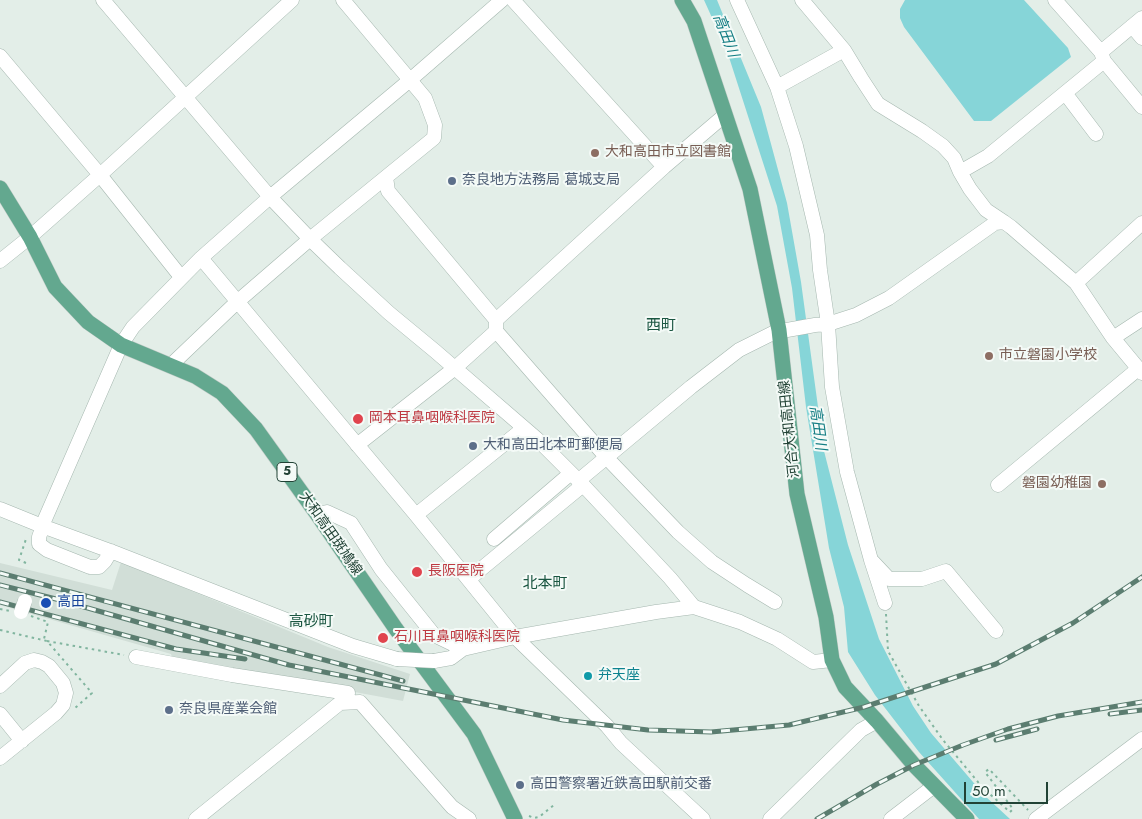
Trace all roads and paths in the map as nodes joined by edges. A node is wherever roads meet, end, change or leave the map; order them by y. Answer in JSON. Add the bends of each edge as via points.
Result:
{"nodes":[{"id":1,"x":103,"y":0,"type":"edge"},
{"id":2,"x":292,"y":0,"type":"edge"},
{"id":3,"x":343,"y":0,"type":"edge"},
{"id":4,"x":502,"y":0,"type":"edge"},
{"id":5,"x":514,"y":0,"type":"edge"},
{"id":6,"x":682,"y":0,"type":"edge"},
{"id":7,"x":737,"y":0,"type":"edge"},
{"id":8,"x":802,"y":0,"type":"edge"},
{"id":9,"x":1055,"y":0,"type":"edge"},
{"id":10,"x":1137,"y":22,"type":"edge"},
{"id":11,"x":1142,"y":38,"type":"edge"},
{"id":12,"x":844,"y":50,"type":"junction"},
{"id":13,"x":0,"y":56,"type":"edge"},
{"id":14,"x":1103,"y":57,"type":"junction"},
{"id":15,"x":410,"y":80,"type":"junction"},
{"id":16,"x":777,"y":87,"type":"junction"},
{"id":17,"x":1065,"y":93,"type":"junction"},
{"id":18,"x":185,"y":97,"type":"junction"},
{"id":19,"x":1142,"y":106,"type":"edge"},
{"id":20,"x":726,"y":115,"type":"junction"},
{"id":21,"x":1096,"y":134,"type":"dead end"},
{"id":22,"x":664,"y":167,"type":"junction"},
{"id":23,"x":960,"y":172,"type":"junction"},
{"id":24,"x":100,"y":176,"type":"junction"},
{"id":25,"x":386,"y":177,"type":"junction"},
{"id":26,"x":0,"y":188,"type":"edge"},
{"id":27,"x":270,"y":197,"type":"junction"},
{"id":28,"x":1004,"y":222,"type":"junction"},
{"id":29,"x":1142,"y":223,"type":"edge"},
{"id":30,"x":30,"y":237,"type":"junction"},
{"id":31,"x":310,"y":239,"type":"junction"},
{"id":32,"x":200,"y":258,"type":"junction"},
{"id":33,"x":1,"y":259,"type":"edge"},
{"id":34,"x":181,"y":277,"type":"junction"},
{"id":35,"x":1076,"y":283,"type":"junction"},
{"id":36,"x":237,"y":302,"type":"junction"},
{"id":37,"x":1142,"y":318,"type":"edge"},
{"id":38,"x":822,"y":325,"type":"junction"},
{"id":39,"x":496,"y":326,"type":"junction"},
{"id":40,"x":783,"y":330,"type":"junction"},
{"id":41,"x":1113,"y":338,"type":"junction"},
{"id":42,"x":121,"y":345,"type":"junction"},
{"id":43,"x":171,"y":365,"type":"junction"},
{"id":44,"x":455,"y":368,"type":"junction"},
{"id":45,"x":1140,"y":371,"type":"edge"},
{"id":46,"x":524,"y":428,"type":"junction"},
{"id":47,"x":357,"y":444,"type":"junction"},
{"id":48,"x":606,"y":458,"type":"junction"},
{"id":49,"x":577,"y":480,"type":"junction"},
{"id":50,"x":998,"y":485,"type":"dead end"},
{"id":51,"x":0,"y":509,"type":"edge"},
{"id":52,"x":317,"y":514,"type":"junction"},
{"id":53,"x":416,"y":515,"type":"junction"},
{"id":54,"x":43,"y":526,"type":"junction"},
{"id":55,"x":27,"y":538,"type":"dead end"},
{"id":56,"x":494,"y":539,"type":"dead end"},
{"id":57,"x":111,"y":551,"type":"junction"},
{"id":58,"x":871,"y":560,"type":"junction"},
{"id":59,"x":26,"y":563,"type":"dead end"},
{"id":60,"x":469,"y":579,"type":"junction"},
{"id":61,"x":775,"y":602,"type":"dead end"},
{"id":62,"x":885,"y":603,"type":"joint"},
{"id":63,"x":23,"y":606,"type":"dead end"},
{"id":64,"x":694,"y":607,"type":"junction"},
{"id":65,"x":996,"y":631,"type":"dead end"},
{"id":66,"x":515,"y":638,"type":"junction"},
{"id":67,"x":44,"y":640,"type":"dead end"},
{"id":68,"x":47,"y":641,"type":"dead end"},
{"id":69,"x":463,"y":649,"type":"junction"},
{"id":70,"x":136,"y":657,"type":"joint"},
{"id":71,"x":832,"y":660,"type":"junction"},
{"id":72,"x":0,"y":686,"type":"edge"},
{"id":73,"x":340,"y":703,"type":"junction"},
{"id":74,"x":0,"y":714,"type":"edge"},
{"id":75,"x":877,"y":721,"type":"junction"},
{"id":76,"x":1142,"y":739,"type":"edge"},
{"id":77,"x":22,"y":741,"type":"junction"},
{"id":78,"x":2,"y":752,"type":"edge"},
{"id":79,"x":934,"y":786,"type":"junction"},
{"id":80,"x":554,"y":805,"type":"dead end"},
{"id":81,"x":522,"y":817,"type":"edge"},
{"id":82,"x":700,"y":818,"type":"edge"},
{"id":83,"x":196,"y":819,"type":"edge"},
{"id":84,"x":469,"y":819,"type":"edge"},
{"id":85,"x":770,"y":819,"type":"edge"},
{"id":86,"x":891,"y":819,"type":"edge"},
{"id":87,"x":967,"y":819,"type":"edge"},
{"id":88,"x":1037,"y":819,"type":"edge"}],
"edges":[{"from":1,"to":18,"type":"street"},
{"from":2,"to":18,"type":"street"},
{"from":3,"to":15,"type":"street"},
{"from":4,"to":15,"type":"street"},
{"from":5,"to":22,"type":"street"},
{"from":6,"to":20,"type":"main road","name":"河合大和高田線","via":[[694,21]]},
{"from":7,"to":16,"type":"street"},
{"from":8,"to":12,"type":"street"},
{"from":9,"to":14,"type":"street"},
{"from":10,"to":11,"type":"street"},
{"from":10,"to":14,"type":"street"},
{"from":12,"to":16,"type":"street"},
{"from":12,"to":23,"type":"street","via":[[878,104],[943,146],[954,158]]},
{"from":13,"to":24,"type":"street"},
{"from":14,"to":17,"type":"street"},
{"from":14,"to":19,"type":"street"},
{"from":15,"to":25,"type":"street","via":[[425,98],[435,125],[434,138]]},
{"from":15,"to":27,"type":"street"},
{"from":16,"to":38,"type":"street","via":[[796,146],[817,235]]},
{"from":17,"to":21,"type":"street"},
{"from":17,"to":23,"type":"street","via":[[988,156]]},
{"from":18,"to":24,"type":"street"},
{"from":18,"to":27,"type":"street"},
{"from":20,"to":22,"type":"street"},
{"from":20,"to":40,"type":"main road","name":"河合大和高田線","via":[[750,189]]},
{"from":22,"to":39,"type":"street"},
{"from":23,"to":28,"type":"street","via":[[986,210]]},
{"from":24,"to":30,"type":"street"},
{"from":24,"to":34,"type":"street"},
{"from":25,"to":31,"type":"street"},
{"from":25,"to":39,"type":"street","via":[[388,191]]},
{"from":26,"to":30,"type":"main road","name":"大和高田斑鳩線","number":"5"},
{"from":27,"to":31,"type":"street"},
{"from":27,"to":32,"type":"street"},
{"from":28,"to":35,"type":"street"},
{"from":28,"to":38,"type":"street","via":[[995,223],[889,298],[856,315]]},
{"from":29,"to":35,"type":"street"},
{"from":30,"to":33,"type":"street"},
{"from":30,"to":42,"type":"main road","name":"大和高田斑鳩線","number":"5","via":[[55,287],[88,322]]},
{"from":31,"to":36,"type":"street"},
{"from":31,"to":44,"type":"street","via":[[389,313]]},
{"from":32,"to":34,"type":"street"},
{"from":32,"to":36,"type":"street"},
{"from":34,"to":42,"type":"street","via":[[133,327]]},
{"from":35,"to":41,"type":"street"},
{"from":36,"to":43,"type":"street"},
{"from":36,"to":47,"type":"street"},
{"from":37,"to":41,"type":"street"},
{"from":38,"to":40,"type":"street"},
{"from":38,"to":58,"type":"street","via":[[847,472]]},
{"from":39,"to":44,"type":"street"},
{"from":39,"to":48,"type":"street"},
{"from":40,"to":48,"type":"street","via":[[738,350]]},
{"from":40,"to":71,"type":"main road","name":"河合大和高田線","via":[[797,494],[826,617]]},
{"from":41,"to":45,"type":"street"},
{"from":42,"to":43,"type":"main road","name":"大和高田斑鳩線","number":"5"},
{"from":42,"to":54,"type":"street"},
{"from":43,"to":52,"type":"main road","name":"大和高田斑鳩線","number":"5","via":[[222,393],[256,429]]},
{"from":44,"to":46,"type":"street"},
{"from":44,"to":47,"type":"street"},
{"from":45,"to":50,"type":"street"},
{"from":46,"to":49,"type":"street"},
{"from":46,"to":53,"type":"street"},
{"from":47,"to":53,"type":"street"},
{"from":48,"to":49,"type":"street"},
{"from":48,"to":61,"type":"street","via":[[712,562]]},
{"from":49,"to":56,"type":"street"},
{"from":49,"to":60,"type":"street"},
{"from":49,"to":64,"type":"street"},
{"from":51,"to":54,"type":"street"},
{"from":52,"to":69,"type":"street","via":[[326,512],[351,523],[381,568],[434,635]]},
{"from":52,"to":81,"type":"main road","name":"大和高田斑鳩線","number":"5","via":[[474,734]]},
{"from":53,"to":60,"type":"street"},
{"from":54,"to":57,"type":"street"},
{"from":54,"to":57,"type":"street","via":[[39,544],[90,567],[99,567]]},
{"from":55,"to":59,"type":"path","via":[[19,560]]},
{"from":57,"to":69,"type":"street","bridge":true,"via":[[352,646],[397,659],[434,661],[451,658]]},
{"from":58,"to":62,"type":"street"},
{"from":58,"to":65,"type":"street","via":[[889,579],[922,579],[946,571]]},
{"from":60,"to":66,"type":"street"},
{"from":62,"to":88,"type":"path","via":[[888,650],[943,740],[983,788],[1010,812],[1013,809],[985,772],[989,769]]},
{"from":63,"to":67,"type":"path","via":[[48,622]]},
{"from":64,"to":66,"type":"street"},
{"from":64,"to":71,"type":"street","via":[[740,622],[777,639],[813,662]]},
{"from":66,"to":69,"type":"street"},
{"from":66,"to":82,"type":"street"},
{"from":68,"to":70,"type":"path"},
{"from":70,"to":73,"type":"street","via":[[348,693]]},
{"from":71,"to":75,"type":"main road","name":"河合大和高田線","via":[[845,687]]},
{"from":72,"to":77,"type":"street","via":[[25,663],[34,660],[49,666],[63,683],[66,693],[63,705]]},
{"from":73,"to":83,"type":"street"},
{"from":73,"to":84,"type":"street","via":[[360,702],[452,807]]},
{"from":74,"to":77,"type":"street"},
{"from":75,"to":79,"type":"main road","name":"河合大和高田線"},
{"from":75,"to":85,"type":"street","via":[[861,730]]},
{"from":76,"to":88,"type":"street"},
{"from":77,"to":78,"type":"street"},
{"from":79,"to":86,"type":"street"},
{"from":79,"to":87,"type":"main road","name":"河合大和高田線"},
{"from":80,"to":81,"type":"path","via":[[539,817]]}]}
